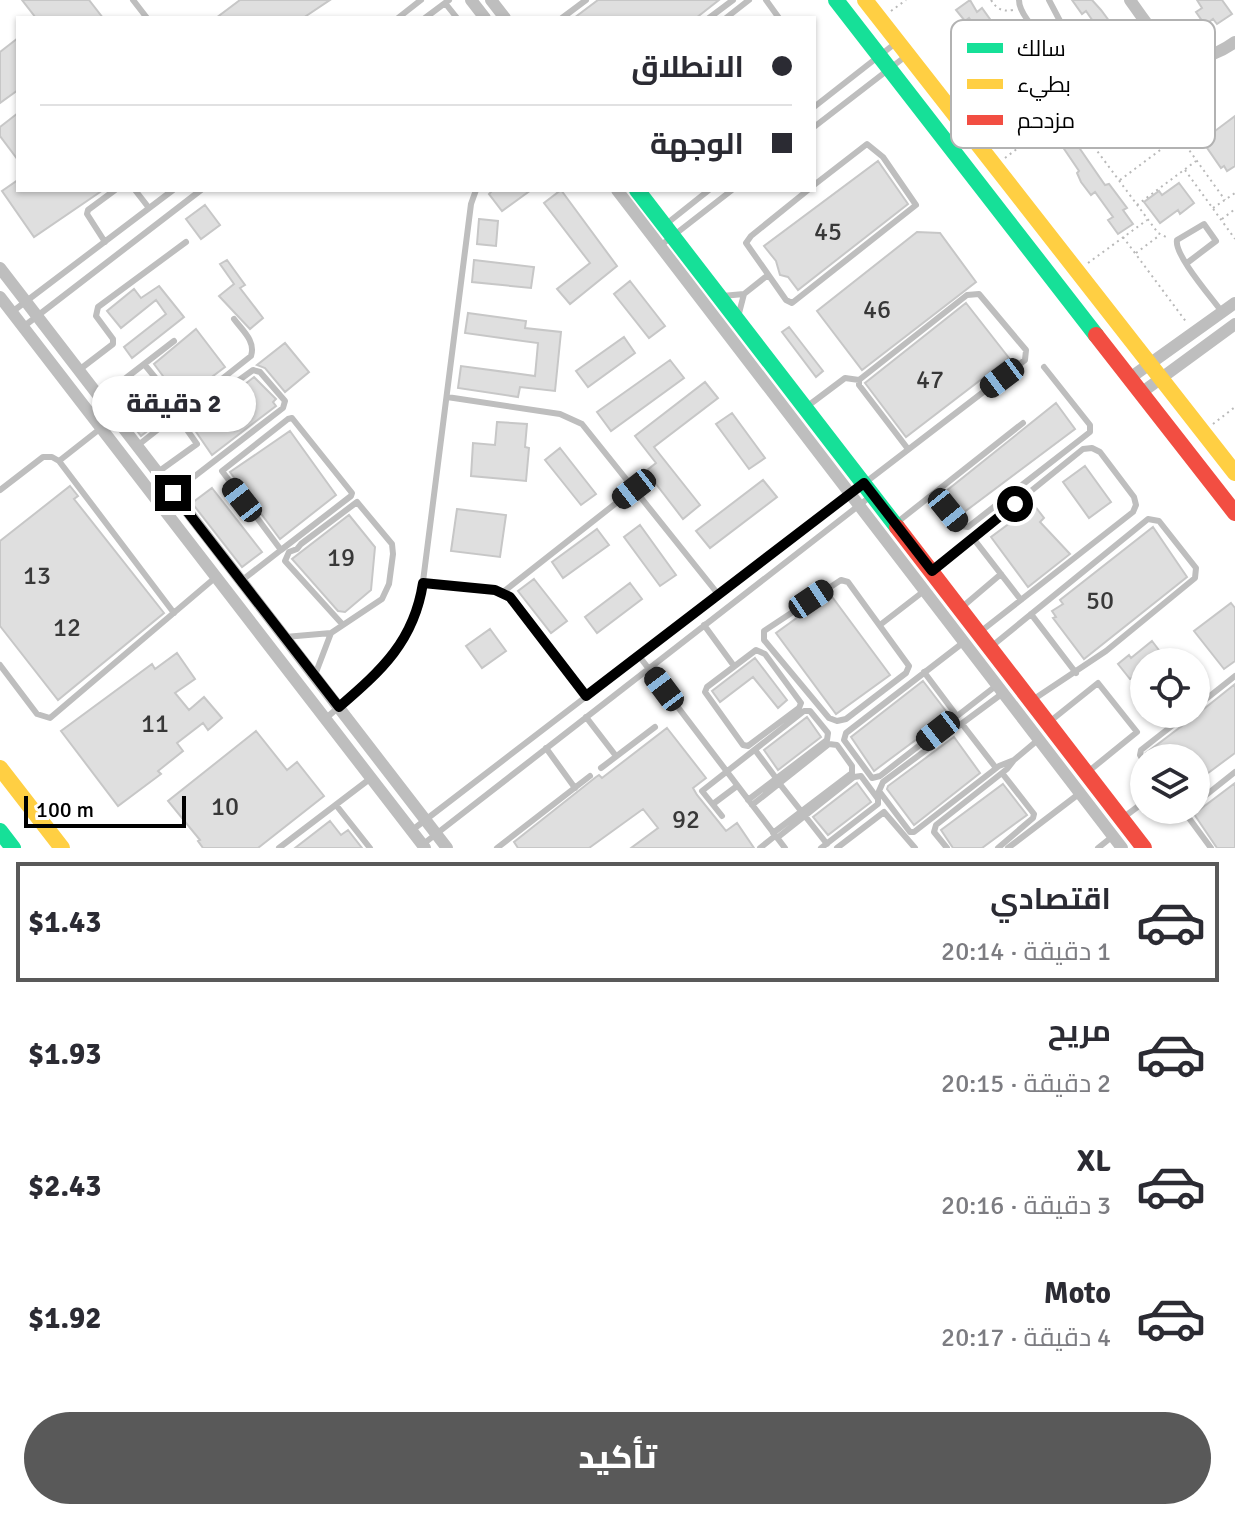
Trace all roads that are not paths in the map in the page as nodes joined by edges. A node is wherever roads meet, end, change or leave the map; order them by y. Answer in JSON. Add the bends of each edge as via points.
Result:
{"nodes":[{"id":1,"x":133,"y":0,"type":"edge"},
{"id":2,"x":421,"y":0,"type":"edge"},
{"id":3,"x":471,"y":0,"type":"edge"},
{"id":4,"x":491,"y":0,"type":"edge"},
{"id":5,"x":586,"y":0,"type":"edge"},
{"id":6,"x":733,"y":0,"type":"edge"},
{"id":7,"x":749,"y":0,"type":"edge"},
{"id":8,"x":836,"y":0,"type":"edge"},
{"id":9,"x":865,"y":0,"type":"edge"},
{"id":10,"x":1049,"y":0,"type":"edge"},
{"id":11,"x":1130,"y":0,"type":"edge"},
{"id":12,"x":447,"y":1,"type":"edge"},
{"id":13,"x":1019,"y":3,"type":"edge"},
{"id":14,"x":145,"y":16,"type":"edge"},
{"id":15,"x":401,"y":16,"type":"edge"},
{"id":16,"x":428,"y":16,"type":"edge"},
{"id":17,"x":483,"y":16,"type":"edge"},
{"id":18,"x":503,"y":16,"type":"edge"},
{"id":19,"x":565,"y":16,"type":"edge"},
{"id":20,"x":712,"y":16,"type":"edge"},
{"id":21,"x":729,"y":16,"type":"edge"},
{"id":22,"x":1030,"y":20,"type":"edge"},
{"id":23,"x":1060,"y":20,"type":"edge"},
{"id":24,"x":1145,"y":20,"type":"edge"},
{"id":25,"x":1235,"y":42,"type":"edge"},
{"id":26,"x":902,"y":49,"type":"junction"},
{"id":27,"x":1215,"y":54,"type":"edge"},
{"id":28,"x":884,"y":62,"type":"junction"},
{"id":29,"x":816,"y":106,"type":"edge"},
{"id":30,"x":951,"y":111,"type":"edge"},
{"id":31,"x":816,"y":125,"type":"edge"},
{"id":32,"x":951,"y":148,"type":"edge"},
{"id":33,"x":951,"y":148,"type":"edge"},
{"id":34,"x":981,"y":148,"type":"edge"},
{"id":35,"x":816,"y":183,"type":"edge"},
{"id":36,"x":112,"y":192,"type":"edge"},
{"id":37,"x":137,"y":192,"type":"edge"},
{"id":38,"x":170,"y":192,"type":"edge"},
{"id":39,"x":198,"y":192,"type":"edge"},
{"id":40,"x":475,"y":192,"type":"edge"},
{"id":41,"x":619,"y":192,"type":"edge"},
{"id":42,"x":638,"y":192,"type":"edge"},
{"id":43,"x":707,"y":192,"type":"edge"},
{"id":44,"x":729,"y":192,"type":"edge"},
{"id":45,"x":806,"y":192,"type":"edge"},
{"id":46,"x":149,"y":208,"type":"junction"},
{"id":47,"x":662,"y":236,"type":"junction"},
{"id":48,"x":105,"y":242,"type":"junction"},
{"id":49,"x":186,"y":242,"type":"dead end"},
{"id":50,"x":1187,"y":263,"type":"junction"},
{"id":51,"x":0,"y":268,"type":"edge"},
{"id":52,"x":768,"y":275,"type":"junction"},
{"id":53,"x":744,"y":294,"type":"junction"},
{"id":54,"x":719,"y":296,"type":"junction"},
{"id":55,"x":0,"y":297,"type":"edge"},
{"id":56,"x":26,"y":301,"type":"junction"},
{"id":57,"x":1235,"y":303,"type":"edge"},
{"id":58,"x":12,"y":312,"type":"junction"},
{"id":59,"x":1222,"y":312,"type":"junction"},
{"id":60,"x":37,"y":316,"type":"junction"},
{"id":61,"x":234,"y":319,"type":"dead end"},
{"id":62,"x":738,"y":320,"type":"junction"},
{"id":63,"x":1235,"y":324,"type":"edge"},
{"id":64,"x":23,"y":327,"type":"junction"},
{"id":65,"x":1126,"y":333,"type":"junction"},
{"id":66,"x":174,"y":341,"type":"dead end"},
{"id":67,"x":1107,"y":347,"type":"junction"},
{"id":68,"x":144,"y":364,"type":"junction"},
{"id":69,"x":1150,"y":364,"type":"junction"},
{"id":70,"x":1044,"y":367,"type":"dead end"},
{"id":71,"x":79,"y":370,"type":"junction"},
{"id":72,"x":1130,"y":378,"type":"junction"},
{"id":73,"x":1161,"y":378,"type":"junction"},
{"id":74,"x":859,"y":380,"type":"junction"},
{"id":75,"x":1141,"y":393,"type":"junction"},
{"id":76,"x":447,"y":397,"type":"junction"},
{"id":77,"x":100,"y":398,"type":"junction"},
{"id":78,"x":805,"y":408,"type":"junction"},
{"id":79,"x":182,"y":410,"type":"junction"},
{"id":80,"x":1023,"y":423,"type":"dead end"},
{"id":81,"x":101,"y":428,"type":"junction"},
{"id":82,"x":137,"y":446,"type":"junction"},
{"id":83,"x":908,"y":449,"type":"junction"},
{"id":84,"x":59,"y":461,"type":"junction"},
{"id":85,"x":158,"y":472,"type":"junction"},
{"id":86,"x":1235,"y":473,"type":"edge"},
{"id":87,"x":634,"y":489,"type":"junction"},
{"id":88,"x":868,"y":489,"type":"junction"},
{"id":89,"x":0,"y":490,"type":"edge"},
{"id":90,"x":173,"y":493,"type":"junction"},
{"id":91,"x":849,"y":494,"type":"junction"},
{"id":92,"x":935,"y":494,"type":"junction"},
{"id":93,"x":858,"y":505,"type":"junction"},
{"id":94,"x":1235,"y":513,"type":"edge"},
{"id":95,"x":895,"y":524,"type":"junction"},
{"id":96,"x":973,"y":538,"type":"junction"},
{"id":97,"x":281,"y":550,"type":"junction"},
{"id":98,"x":932,"y":571,"type":"junction"},
{"id":99,"x":1001,"y":574,"type":"junction"},
{"id":100,"x":216,"y":577,"type":"junction"},
{"id":101,"x":241,"y":581,"type":"junction"},
{"id":102,"x":423,"y":583,"type":"junction"},
{"id":103,"x":924,"y":591,"type":"junction"},
{"id":104,"x":503,"y":592,"type":"junction"},
{"id":105,"x":718,"y":594,"type":"junction"},
{"id":106,"x":1021,"y":600,"type":"junction"},
{"id":107,"x":960,"y":608,"type":"junction"},
{"id":108,"x":174,"y":613,"type":"junction"},
{"id":109,"x":1031,"y":614,"type":"junction"},
{"id":110,"x":343,"y":625,"type":"junction"},
{"id":111,"x":704,"y":625,"type":"junction"},
{"id":112,"x":880,"y":625,"type":"junction"},
{"id":113,"x":331,"y":633,"type":"junction"},
{"id":114,"x":979,"y":633,"type":"junction"},
{"id":115,"x":285,"y":637,"type":"junction"},
{"id":116,"x":964,"y":642,"type":"junction"},
{"id":117,"x":990,"y":648,"type":"junction"},
{"id":118,"x":639,"y":656,"type":"junction"},
{"id":119,"x":0,"y":665,"type":"edge"},
{"id":120,"x":734,"y":666,"type":"junction"},
{"id":121,"x":648,"y":669,"type":"junction"},
{"id":122,"x":924,"y":672,"type":"junction"},
{"id":123,"x":1076,"y":673,"type":"junction"},
{"id":124,"x":314,"y":676,"type":"junction"},
{"id":125,"x":1235,"y":676,"type":"edge"},
{"id":126,"x":1000,"y":689,"type":"junction"},
{"id":127,"x":586,"y":696,"type":"junction"},
{"id":128,"x":1210,"y":696,"type":"edge"},
{"id":129,"x":1031,"y":701,"type":"junction"},
{"id":130,"x":339,"y":707,"type":"junction"},
{"id":131,"x":957,"y":716,"type":"junction"},
{"id":132,"x":586,"y":717,"type":"junction"},
{"id":133,"x":325,"y":719,"type":"junction"},
{"id":134,"x":1048,"y":723,"type":"junction"},
{"id":135,"x":962,"y":724,"type":"junction"},
{"id":136,"x":655,"y":727,"type":"dead end"},
{"id":137,"x":1169,"y":728,"type":"edge"},
{"id":138,"x":1039,"y":739,"type":"junction"},
{"id":139,"x":1149,"y":744,"type":"edge"},
{"id":140,"x":546,"y":748,"type":"junction"},
{"id":141,"x":755,"y":750,"type":"junction"},
{"id":142,"x":616,"y":756,"type":"junction"},
{"id":143,"x":0,"y":768,"type":"edge"},
{"id":144,"x":601,"y":768,"type":"dead end"},
{"id":145,"x":999,"y":770,"type":"junction"},
{"id":146,"x":727,"y":772,"type":"junction"},
{"id":147,"x":1235,"y":772,"type":"edge"},
{"id":148,"x":1087,"y":773,"type":"junction"},
{"id":149,"x":590,"y":776,"type":"dead end"},
{"id":150,"x":371,"y":778,"type":"junction"},
{"id":151,"x":778,"y":781,"type":"junction"},
{"id":152,"x":737,"y":786,"type":"junction"},
{"id":153,"x":575,"y":788,"type":"junction"},
{"id":154,"x":1210,"y":792,"type":"edge"},
{"id":155,"x":1080,"y":793,"type":"junction"},
{"id":156,"x":750,"y":802,"type":"junction"},
{"id":157,"x":713,"y":804,"type":"junction"},
{"id":158,"x":336,"y":805,"type":"junction"},
{"id":159,"x":1130,"y":813,"type":"edge"},
{"id":160,"x":803,"y":814,"type":"junction"},
{"id":161,"x":722,"y":816,"type":"dead end"},
{"id":162,"x":1122,"y":819,"type":"junction"},
{"id":163,"x":425,"y":820,"type":"junction"},
{"id":164,"x":1194,"y":824,"type":"edge"},
{"id":165,"x":0,"y":831,"type":"edge"},
{"id":166,"x":411,"y":831,"type":"junction"},
{"id":167,"x":436,"y":834,"type":"junction"},
{"id":168,"x":775,"y":835,"type":"junction"},
{"id":169,"x":1119,"y":845,"type":"edge"},
{"id":170,"x":423,"y":846,"type":"edge"},
{"id":171,"x":824,"y":846,"type":"edge"},
{"id":172,"x":13,"y":848,"type":"edge"},
{"id":173,"x":62,"y":848,"type":"edge"},
{"id":174,"x":279,"y":848,"type":"edge"},
{"id":175,"x":370,"y":848,"type":"edge"},
{"id":176,"x":447,"y":848,"type":"edge"},
{"id":177,"x":497,"y":848,"type":"edge"},
{"id":178,"x":760,"y":848,"type":"edge"},
{"id":179,"x":785,"y":848,"type":"edge"},
{"id":180,"x":837,"y":848,"type":"edge"},
{"id":181,"x":915,"y":848,"type":"edge"},
{"id":182,"x":947,"y":848,"type":"edge"},
{"id":183,"x":998,"y":848,"type":"edge"},
{"id":184,"x":1008,"y":848,"type":"edge"},
{"id":185,"x":1098,"y":848,"type":"edge"},
{"id":186,"x":1144,"y":848,"type":"edge"},
{"id":187,"x":1211,"y":848,"type":"edge"}],
"edges":[{"from":1,"to":14,"type":"lane"},
{"from":2,"to":15,"type":"lane"},
{"from":3,"to":17,"type":"street"},
{"from":4,"to":18,"type":"street"},
{"from":5,"to":19,"type":"lane"},
{"from":6,"to":20,"type":"lane"},
{"from":7,"to":21,"type":"lane"},
{"from":8,"to":28,"type":"street"},
{"from":9,"to":26,"type":"street"},
{"from":10,"to":23,"type":"lane"},
{"from":11,"to":24,"type":"street"},
{"from":12,"to":16,"type":"lane"},
{"from":13,"to":22,"type":"lane"},
{"from":25,"to":27,"type":"street"},
{"from":26,"to":28,"type":"lane"},
{"from":26,"to":28,"type":"lane"},
{"from":26,"to":30,"type":"street"},
{"from":28,"to":29,"type":"lane"},
{"from":28,"to":31,"type":"lane"},
{"from":28,"to":32,"type":"street"},
{"from":33,"to":67,"type":"street"},
{"from":34,"to":65,"type":"street"},
{"from":35,"to":52,"type":"lane","via":[[867,144],[883,157],[916,205],[796,302],[786,300]]},
{"from":36,"to":48,"type":"lane","via":[[87,212]]},
{"from":37,"to":46,"type":"lane"},
{"from":38,"to":46,"type":"lane"},
{"from":39,"to":60,"type":"lane"},
{"from":40,"to":76,"type":"lane"},
{"from":41,"to":47,"type":"street"},
{"from":42,"to":47,"type":"street"},
{"from":43,"to":47,"type":"lane"},
{"from":44,"to":47,"type":"lane"},
{"from":45,"to":52,"type":"lane","via":[[747,241]]},
{"from":46,"to":48,"type":"lane"},
{"from":47,"to":54,"type":"street"},
{"from":47,"to":91,"type":"street"},
{"from":48,"to":56,"type":"lane"},
{"from":49,"to":71,"type":"lane","via":[[98,307],[96,316],[113,344]]},
{"from":50,"to":50,"type":"lane","via":[[1177,240],[1204,224],[1217,238],[1215,243]]},
{"from":50,"to":59,"type":"lane"},
{"from":51,"to":56,"type":"street"},
{"from":52,"to":53,"type":"lane"},
{"from":53,"to":54,"type":"lane"},
{"from":53,"to":62,"type":"lane"},
{"from":54,"to":62,"type":"street"},
{"from":55,"to":58,"type":"street"},
{"from":56,"to":58,"type":"lane"},
{"from":56,"to":60,"type":"street"},
{"from":57,"to":59,"type":"street"},
{"from":58,"to":64,"type":"street"},
{"from":59,"to":69,"type":"street"},
{"from":60,"to":64,"type":"lane"},
{"from":60,"to":71,"type":"street"},
{"from":61,"to":79,"type":"lane","via":[[251,341],[251,356]]},
{"from":62,"to":78,"type":"street"},
{"from":63,"to":73,"type":"street"},
{"from":64,"to":81,"type":"street"},
{"from":65,"to":67,"type":"street"},
{"from":65,"to":69,"type":"street"},
{"from":66,"to":68,"type":"lane"},
{"from":67,"to":72,"type":"street"},
{"from":68,"to":77,"type":"lane"},
{"from":68,"to":79,"type":"lane"},
{"from":69,"to":72,"type":"street"},
{"from":69,"to":73,"type":"street"},
{"from":70,"to":92,"type":"lane","via":[[1090,425],[1090,432],[968,527],[961,526]]},
{"from":71,"to":77,"type":"street"},
{"from":72,"to":75,"type":"street"},
{"from":73,"to":75,"type":"street"},
{"from":73,"to":86,"type":"street"},
{"from":74,"to":78,"type":"lane","via":[[845,378]]},
{"from":74,"to":83,"type":"lane"},
{"from":74,"to":83,"type":"lane","via":[[971,293],[982,297],[1026,350],[1025,360]]},
{"from":75,"to":94,"type":"street"},
{"from":76,"to":87,"type":"lane","via":[[572,418]]},
{"from":76,"to":102,"type":"lane"},
{"from":77,"to":82,"type":"street"},
{"from":78,"to":88,"type":"street"},
{"from":79,"to":82,"type":"lane"},
{"from":80,"to":92,"type":"lane"},
{"from":81,"to":84,"type":"lane"},
{"from":81,"to":100,"type":"street"},
{"from":82,"to":85,"type":"street"},
{"from":83,"to":88,"type":"lane"},
{"from":84,"to":89,"type":"lane","via":[[43,457]]},
{"from":84,"to":108,"type":"lane"},
{"from":85,"to":90,"type":"street"},
{"from":85,"to":90,"type":"lane","via":[[197,444],[184,420],[251,371],[260,372],[285,401],[283,408]]},
{"from":87,"to":104,"type":"lane"},
{"from":87,"to":105,"type":"lane"},
{"from":88,"to":91,"type":"lane"},
{"from":88,"to":93,"type":"lane"},
{"from":88,"to":95,"type":"street"},
{"from":90,"to":101,"type":"street"},
{"from":91,"to":93,"type":"street"},
{"from":91,"to":105,"type":"lane"},
{"from":92,"to":95,"type":"lane"},
{"from":93,"to":103,"type":"street"},
{"from":93,"to":111,"type":"lane"},
{"from":95,"to":98,"type":"street"},
{"from":96,"to":98,"type":"lane"},
{"from":96,"to":99,"type":"lane"},
{"from":96,"to":106,"type":"lane","via":[[1083,449],[1100,452],[1134,497],[1133,512]]},
{"from":97,"to":97,"type":"lane","via":[[352,493],[292,418],[222,471]]},
{"from":97,"to":101,"type":"lane"},
{"from":98,"to":107,"type":"street"},
{"from":99,"to":106,"type":"lane"},
{"from":99,"to":107,"type":"lane"},
{"from":100,"to":108,"type":"lane"},
{"from":100,"to":133,"type":"street"},
{"from":101,"to":115,"type":"street"},
{"from":102,"to":104,"type":"lane"},
{"from":102,"to":130,"type":"lane","via":[[414,623],[403,642]]},
{"from":103,"to":112,"type":"lane"},
{"from":103,"to":116,"type":"street"},
{"from":104,"to":127,"type":"lane"},
{"from":105,"to":118,"type":"lane"},
{"from":106,"to":114,"type":"lane"},
{"from":107,"to":114,"type":"street"},
{"from":108,"to":119,"type":"lane","via":[[50,718],[37,714]]},
{"from":109,"to":117,"type":"lane"},
{"from":109,"to":123,"type":"lane"},
{"from":109,"to":123,"type":"lane","via":[[1148,519],[1159,521],[1196,568],[1195,578]]},
{"from":110,"to":110,"type":"lane","via":[[285,561],[289,552],[357,502],[392,544],[393,554],[385,594]]},
{"from":110,"to":113,"type":"lane"},
{"from":111,"to":120,"type":"lane"},
{"from":111,"to":121,"type":"lane"},
{"from":112,"to":112,"type":"lane","via":[[841,580],[764,631],[764,640],[837,721],[906,673],[906,660]]},
{"from":113,"to":115,"type":"lane"},
{"from":113,"to":124,"type":"lane"},
{"from":114,"to":117,"type":"street"},
{"from":115,"to":124,"type":"street"},
{"from":116,"to":122,"type":"lane"},
{"from":116,"to":126,"type":"street"},
{"from":117,"to":129,"type":"street"},
{"from":118,"to":121,"type":"lane"},
{"from":118,"to":127,"type":"lane"},
{"from":120,"to":120,"type":"lane","via":[[761,650],[801,703],[748,746],[705,694]]},
{"from":121,"to":132,"type":"lane"},
{"from":121,"to":146,"type":"lane"},
{"from":122,"to":131,"type":"lane"},
{"from":122,"to":131,"type":"lane","via":[[844,735],[872,778]]},
{"from":123,"to":129,"type":"lane"},
{"from":124,"to":130,"type":"street"},
{"from":125,"to":128,"type":"lane"},
{"from":126,"to":131,"type":"lane"},
{"from":126,"to":135,"type":"lane"},
{"from":126,"to":138,"type":"street"},
{"from":127,"to":163,"type":"lane"},
{"from":129,"to":134,"type":"street"},
{"from":130,"to":133,"type":"lane"},
{"from":130,"to":163,"type":"street"},
{"from":132,"to":140,"type":"lane"},
{"from":132,"to":142,"type":"lane"},
{"from":133,"to":150,"type":"street"},
{"from":134,"to":148,"type":"street"},
{"from":134,"to":148,"type":"lane","via":[[1098,683],[1137,732]]},
{"from":135,"to":145,"type":"lane"},
{"from":135,"to":145,"type":"lane","via":[[880,786],[910,832]]},
{"from":136,"to":142,"type":"lane"},
{"from":137,"to":139,"type":"lane"},
{"from":138,"to":145,"type":"lane"},
{"from":138,"to":155,"type":"street"},
{"from":140,"to":153,"type":"lane"},
{"from":140,"to":167,"type":"lane"},
{"from":141,"to":146,"type":"lane"},
{"from":141,"to":151,"type":"lane"},
{"from":141,"to":151,"type":"lane","via":[[804,711],[812,712],[828,733]]},
{"from":142,"to":144,"type":"lane"},
{"from":143,"to":173,"type":"street"},
{"from":145,"to":182,"type":"lane","via":[[936,825],[934,832]]},
{"from":145,"to":183,"type":"lane","via":[[1034,814]]},
{"from":146,"to":152,"type":"lane"},
{"from":146,"to":157,"type":"lane","via":[[702,791]]},
{"from":147,"to":154,"type":"lane"},
{"from":148,"to":162,"type":"street"},
{"from":149,"to":153,"type":"lane"},
{"from":150,"to":158,"type":"lane"},
{"from":150,"to":166,"type":"street"},
{"from":151,"to":156,"type":"lane"},
{"from":151,"to":160,"type":"lane"},
{"from":151,"to":160,"type":"lane","via":[[829,744],[837,745],[853,771]]},
{"from":152,"to":156,"type":"lane"},
{"from":152,"to":157,"type":"lane"},
{"from":153,"to":177,"type":"lane"},
{"from":155,"to":169,"type":"street"},
{"from":155,"to":184,"type":"lane"},
{"from":156,"to":168,"type":"lane"},
{"from":157,"to":161,"type":"lane"},
{"from":158,"to":174,"type":"lane"},
{"from":158,"to":175,"type":"lane"},
{"from":159,"to":162,"type":"lane"},
{"from":160,"to":168,"type":"lane"},
{"from":160,"to":171,"type":"lane"},
{"from":160,"to":171,"type":"lane","via":[[854,777],[862,778],[878,799]]},
{"from":162,"to":186,"type":"street"},
{"from":163,"to":166,"type":"lane"},
{"from":163,"to":167,"type":"street"},
{"from":164,"to":187,"type":"lane"},
{"from":165,"to":172,"type":"street"},
{"from":166,"to":170,"type":"street"},
{"from":167,"to":170,"type":"lane"},
{"from":167,"to":176,"type":"street"},
{"from":168,"to":178,"type":"lane"},
{"from":168,"to":179,"type":"lane"},
{"from":169,"to":185,"type":"lane"},
{"from":180,"to":181,"type":"lane","via":[[884,812]]}]}
